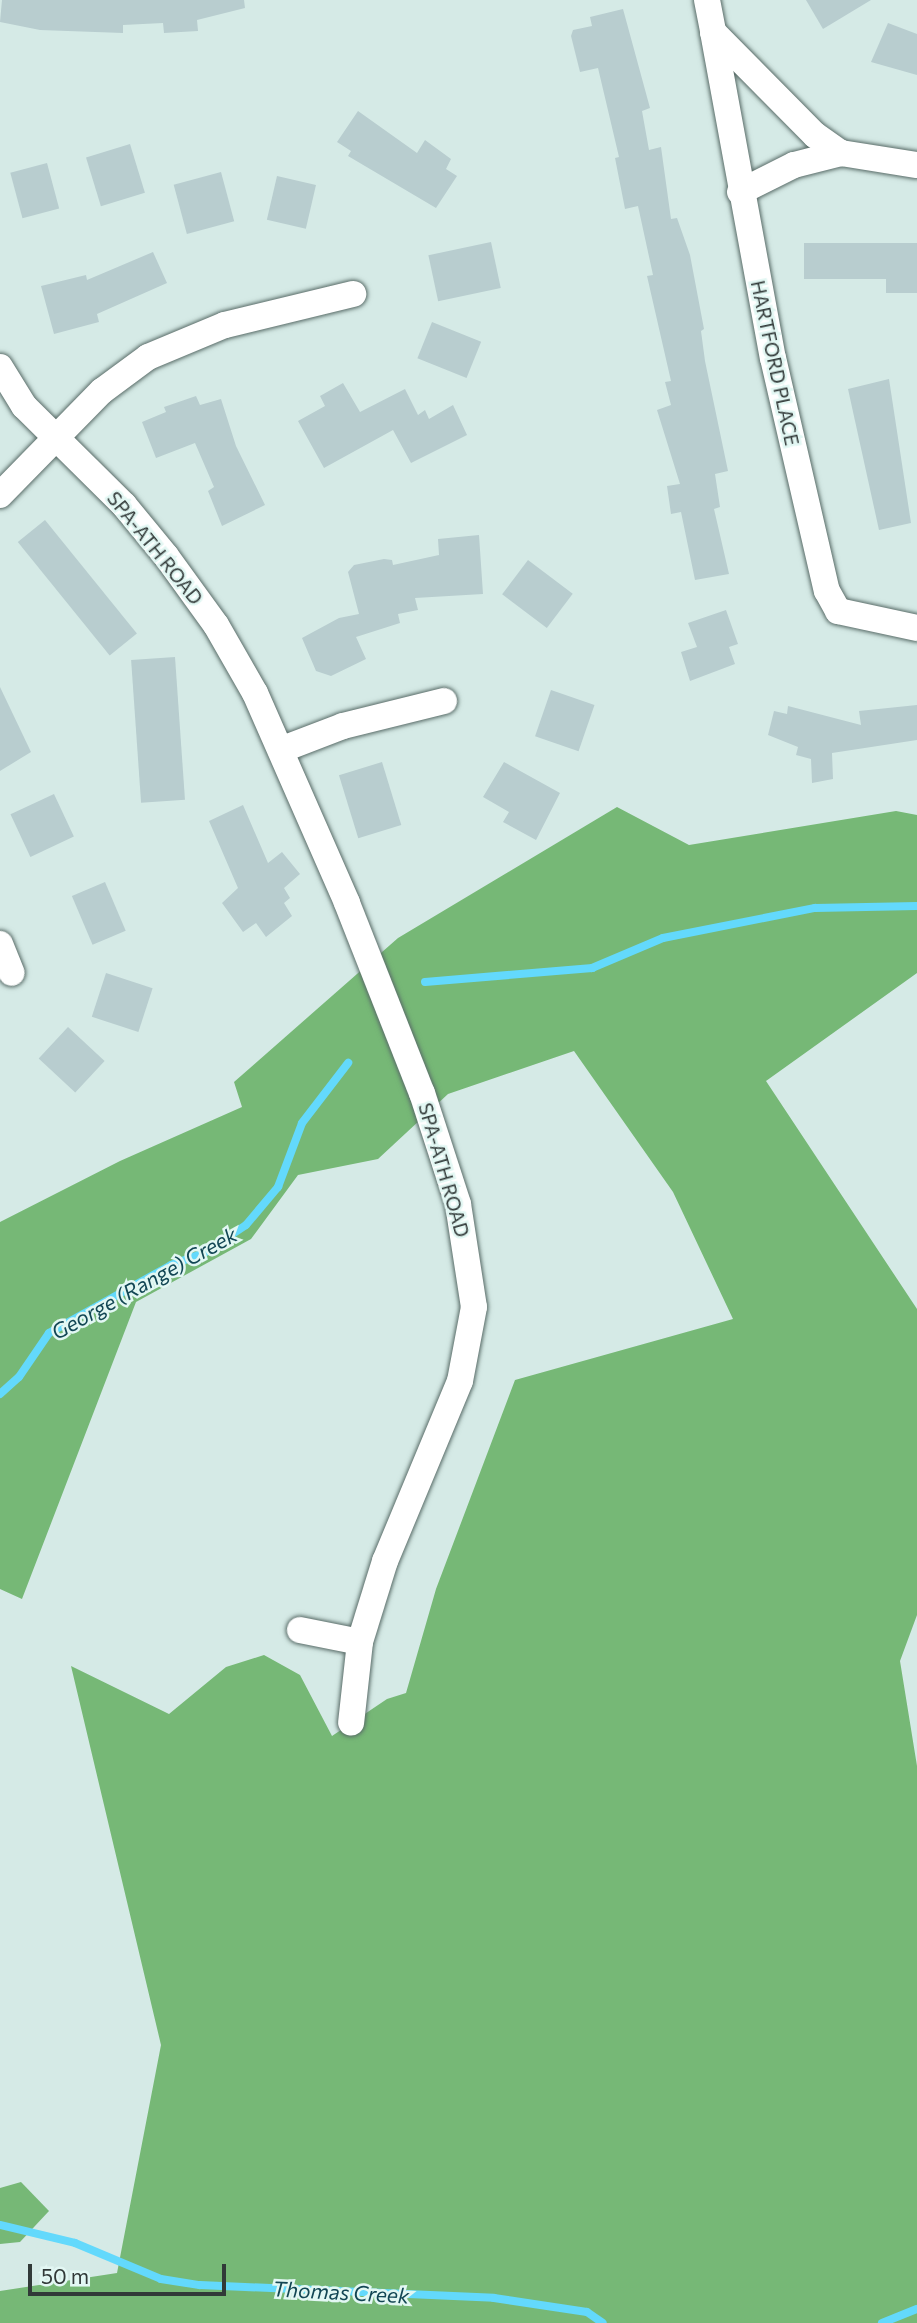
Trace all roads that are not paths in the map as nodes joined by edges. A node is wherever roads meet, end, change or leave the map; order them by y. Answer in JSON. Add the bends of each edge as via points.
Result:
{"nodes":[{"id":1,"x":708,"y":0,"type":"edge"},
{"id":2,"x":713,"y":32,"type":"junction"},
{"id":3,"x":841,"y":153,"type":"junction"},
{"id":4,"x":917,"y":165,"type":"edge"},
{"id":5,"x":740,"y":192,"type":"junction"},
{"id":6,"x":353,"y":294,"type":"dead end"},
{"id":7,"x":0,"y":367,"type":"edge"},
{"id":8,"x":55,"y":438,"type":"junction"},
{"id":9,"x":0,"y":495,"type":"edge"},
{"id":10,"x":917,"y":628,"type":"edge"},
{"id":11,"x":444,"y":701,"type":"dead end"},
{"id":12,"x":283,"y":750,"type":"junction"},
{"id":13,"x":0,"y":944,"type":"edge"},
{"id":14,"x":12,"y":973,"type":"dead end"},
{"id":15,"x":300,"y":1630,"type":"dead end"},
{"id":16,"x":360,"y":1642,"type":"junction"},
{"id":17,"x":351,"y":1723,"type":"dead end"}],
"edges":[{"from":1,"to":2,"type":"street","name":"HARTFORD PLACE"},
{"from":2,"to":3,"type":"street","via":[[788,112]]},
{"from":2,"to":5,"type":"street","name":"HARTFORD PLACE"},
{"from":3,"to":4,"type":"street"},
{"from":3,"to":5,"type":"street","via":[[793,165]]},
{"from":5,"to":10,"type":"street","name":"HARTFORD PLACE","via":[[772,358],[827,591],[838,611]]},
{"from":6,"to":8,"type":"street","via":[[188,338],[148,357],[102,391]]},
{"from":7,"to":8,"type":"street","name":"SPA-ATH ROAD","via":[[24,406]]},
{"from":8,"to":9,"type":"street"},
{"from":8,"to":12,"type":"street","name":"SPA-ATH ROAD","via":[[124,505],[173,565],[216,625]]},
{"from":11,"to":12,"type":"street","via":[[343,726]]},
{"from":12,"to":16,"type":"street","name":"SPA-ATH ROAD","via":[[422,1093],[458,1204],[474,1307],[460,1381],[385,1561]]},
{"from":13,"to":14,"type":"street"},
{"from":15,"to":16,"type":"street"},
{"from":16,"to":17,"type":"street","name":"SPA-ATH ROAD"}]}
